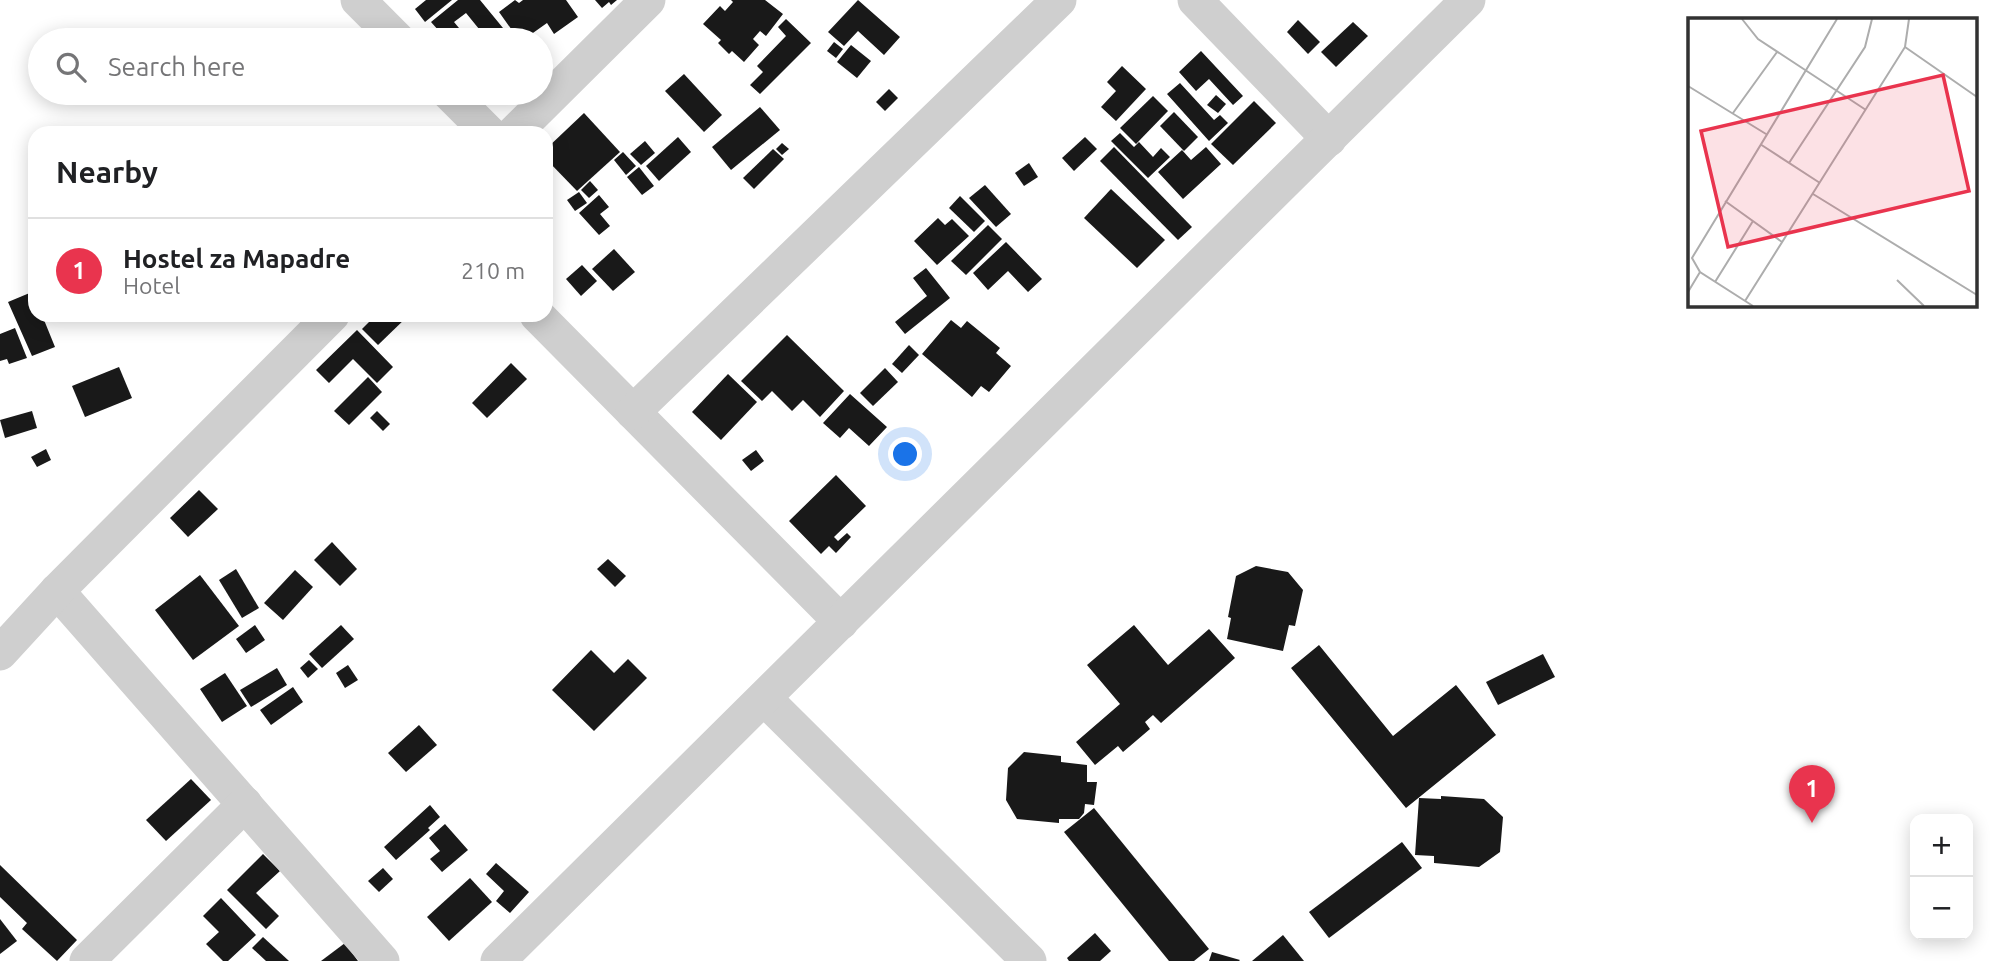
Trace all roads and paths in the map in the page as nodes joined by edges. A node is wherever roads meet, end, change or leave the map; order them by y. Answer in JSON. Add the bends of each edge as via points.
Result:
{"nodes":[{"id":1,"x":358,"y":0,"type":"edge"},
{"id":2,"x":648,"y":0,"type":"edge"},
{"id":3,"x":1059,"y":0,"type":"edge"},
{"id":4,"x":1195,"y":0,"type":"edge"},
{"id":5,"x":1468,"y":0,"type":"edge"},
{"id":6,"x":386,"y":28,"type":"edge"},
{"id":7,"x":553,"y":94,"type":"edge"},
{"id":8,"x":461,"y":105,"type":"edge"},
{"id":9,"x":542,"y":105,"type":"edge"},
{"id":10,"x":482,"y":126,"type":"edge"},
{"id":11,"x":521,"y":126,"type":"edge"},
{"id":12,"x":1329,"y":139,"type":"junction"},
{"id":13,"x":325,"y":322,"type":"edge"},
{"id":14,"x":544,"y":322,"type":"edge"},
{"id":15,"x":633,"y":412,"type":"junction"},
{"id":16,"x":57,"y":591,"type":"junction"},
{"id":17,"x":841,"y":622,"type":"junction"},
{"id":18,"x":0,"y":653,"type":"edge"},
{"id":19,"x":764,"y":698,"type":"junction"},
{"id":20,"x":245,"y":804,"type":"junction"},
{"id":21,"x":87,"y":961,"type":"edge"},
{"id":22,"x":382,"y":961,"type":"edge"},
{"id":23,"x":498,"y":961,"type":"edge"},
{"id":24,"x":1029,"y":961,"type":"edge"}],
"edges":[{"from":1,"to":6,"type":"street"},
{"from":2,"to":7,"type":"street"},
{"from":3,"to":15,"type":"street"},
{"from":4,"to":12,"type":"street"},
{"from":5,"to":12,"type":"street"},
{"from":8,"to":10,"type":"street"},
{"from":9,"to":11,"type":"street"},
{"from":12,"to":17,"type":"street"},
{"from":13,"to":16,"type":"street"},
{"from":14,"to":15,"type":"street"},
{"from":15,"to":17,"type":"street"},
{"from":16,"to":18,"type":"street"},
{"from":16,"to":20,"type":"street"},
{"from":17,"to":19,"type":"street"},
{"from":19,"to":23,"type":"street"},
{"from":19,"to":24,"type":"street"},
{"from":20,"to":21,"type":"street"},
{"from":20,"to":22,"type":"street"}]}
